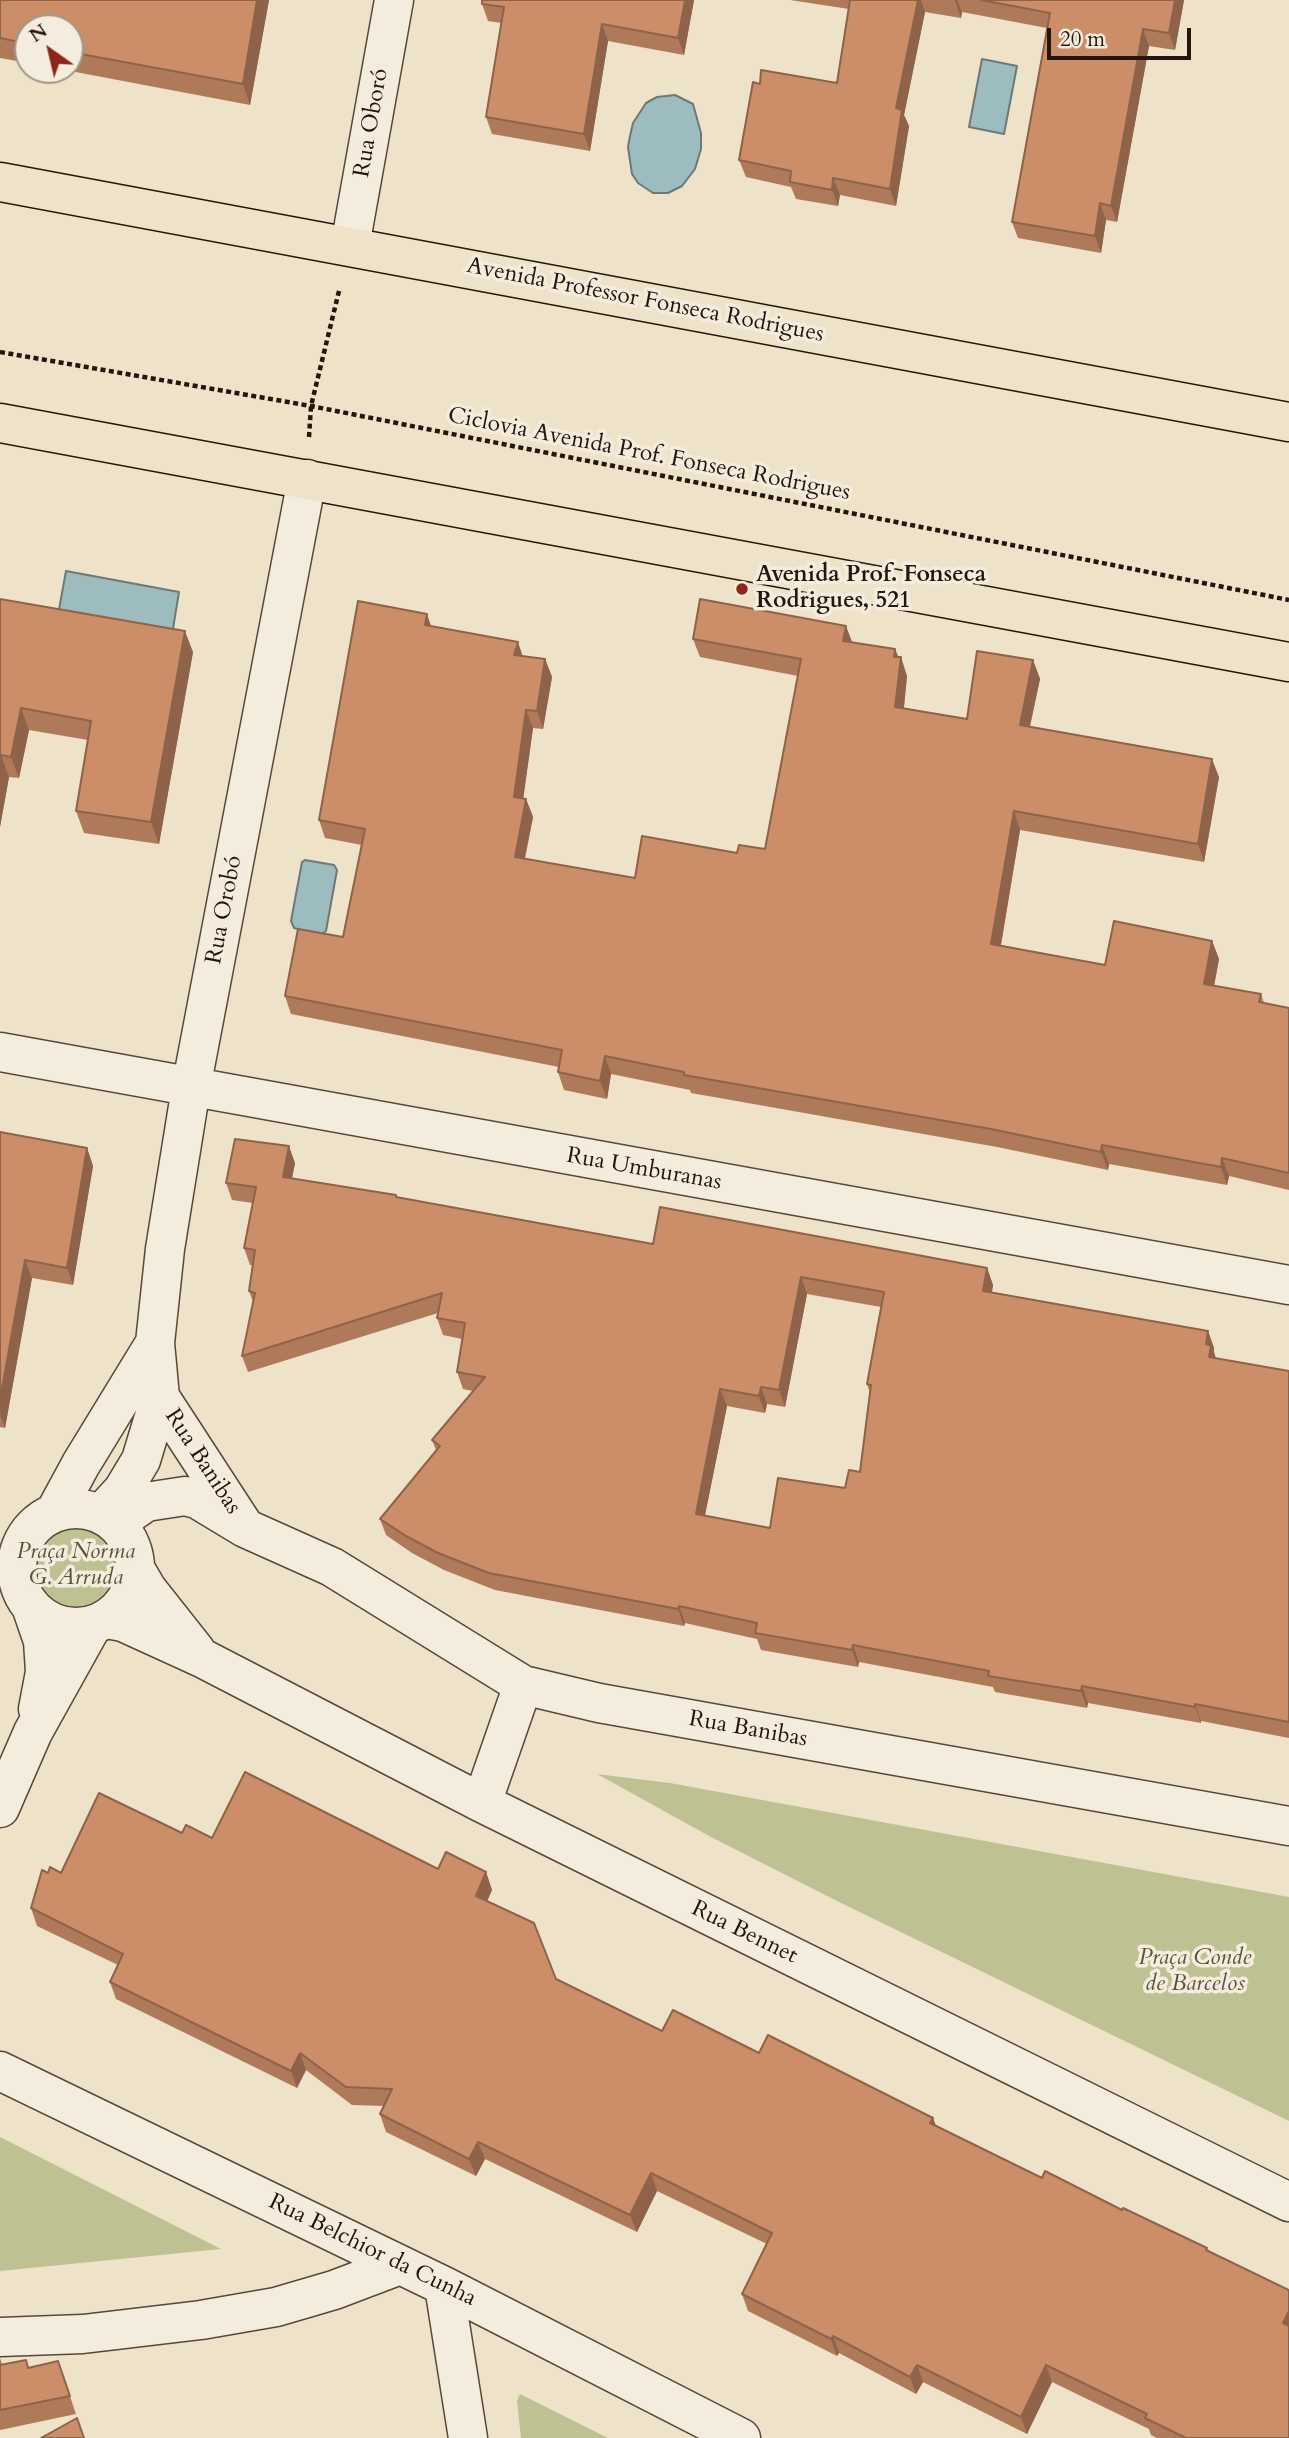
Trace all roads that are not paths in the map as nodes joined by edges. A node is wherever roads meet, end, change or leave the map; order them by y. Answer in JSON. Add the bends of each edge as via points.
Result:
{"nodes":[{"id":1,"x":394,"y":0,"type":"edge"},
{"id":2,"x":0,"y":182,"type":"edge"},
{"id":3,"x":349,"y":246,"type":"junction"},
{"id":4,"x":1289,"y":422,"type":"edge"},
{"id":5,"x":0,"y":423,"type":"edge"},
{"id":6,"x":307,"y":480,"type":"junction"},
{"id":7,"x":1289,"y":662,"type":"edge"},
{"id":8,"x":0,"y":1052,"type":"edge"},
{"id":9,"x":191,"y":1088,"type":"junction"},
{"id":10,"x":1289,"y":1285,"type":"edge"},
{"id":11,"x":155,"y":1343,"type":"junction"},
{"id":12,"x":160,"y":1397,"type":"junction"},
{"id":13,"x":110,"y":1521,"type":"junction"},
{"id":14,"x":27,"y":1525,"type":"edge"},
{"id":15,"x":245,"y":1528,"type":"junction"},
{"id":16,"x":136,"y":1570,"type":"junction"},
{"id":17,"x":18,"y":1592,"type":"edge"},
{"id":18,"x":99,"y":1623,"type":"junction"},
{"id":19,"x":202,"y":1658,"type":"junction"},
{"id":20,"x":523,"y":1685,"type":"junction"},
{"id":21,"x":33,"y":1732,"type":"junction"},
{"id":22,"x":482,"y":1802,"type":"junction"},
{"id":23,"x":0,"y":1808,"type":"edge"},
{"id":24,"x":1289,"y":1826,"type":"edge"},
{"id":25,"x":0,"y":2071,"type":"edge"},
{"id":26,"x":1289,"y":2202,"type":"edge"},
{"id":27,"x":400,"y":2265,"type":"junction"},
{"id":28,"x":444,"y":2286,"type":"junction"},
{"id":29,"x":0,"y":2337,"type":"edge"},
{"id":30,"x":468,"y":2438,"type":"edge"},
{"id":31,"x":741,"y":2438,"type":"edge"}],
"edges":[{"from":1,"to":3,"type":"street","name":"Rua Oboró"},
{"from":2,"to":3,"type":"highway","name":"Avenida Professor Fonseca Rodrigues"},
{"from":3,"to":4,"type":"highway","name":"Avenida Professor Fonseca Rodrigues"},
{"from":5,"to":6,"type":"highway"},
{"from":6,"to":7,"type":"highway"},
{"from":6,"to":9,"type":"street","name":"Rua Orobó"},
{"from":8,"to":9,"type":"street","name":"Rua Umburanas"},
{"from":9,"to":10,"type":"street","name":"Rua Umburanas"},
{"from":9,"to":11,"type":"street","name":"Rua Orobó"},
{"from":11,"to":12,"type":"street","name":"Rua Orobó"},
{"from":11,"to":14,"type":"street","name":"Rua Orobó","via":[[81,1464]]},
{"from":12,"to":13,"type":"street","name":"Rua Orobó","via":[[141,1460]]},
{"from":12,"to":15,"type":"street","name":"Rua Banibas"},
{"from":13,"to":14,"type":"street","via":[[85,1509],[70,1509]]},
{"from":13,"to":15,"type":"street","name":"Rua Banibas","via":[[146,1502],[185,1496]]},
{"from":13,"to":16,"type":"street","via":[[132,1547]]},
{"from":14,"to":17,"type":"street","via":[[19,1552]]},
{"from":15,"to":20,"type":"street","name":"Rua Banibas","via":[[332,1567]]},
{"from":16,"to":18,"type":"street","via":[[122,1606]]},
{"from":16,"to":19,"type":"street","name":"Rua Bennet"},
{"from":17,"to":18,"type":"street","via":[[49,1622],[70,1628]]},
{"from":17,"to":21,"type":"street","via":[[43,1642],[45,1672]]},
{"from":18,"to":19,"type":"street","name":"Rua Bennet","via":[[122,1622]]},
{"from":18,"to":21,"type":"street"},
{"from":19,"to":22,"type":"street","name":"Rua Bennet"},
{"from":20,"to":22,"type":"street"},
{"from":20,"to":24,"type":"street","name":"Rua Banibas","via":[[599,1703]]},
{"from":21,"to":23,"type":"street"},
{"from":22,"to":26,"type":"street","name":"Rua Bennet"},
{"from":25,"to":27,"type":"street","name":"Rua Belchior da Cunha"},
{"from":27,"to":28,"type":"street","name":"Rua Belchior da Cunha"},
{"from":27,"to":29,"type":"street","via":[[276,2307],[83,2334]]},
{"from":28,"to":30,"type":"street"},
{"from":28,"to":31,"type":"street","name":"Rua Belchior da Cunha"}]}
